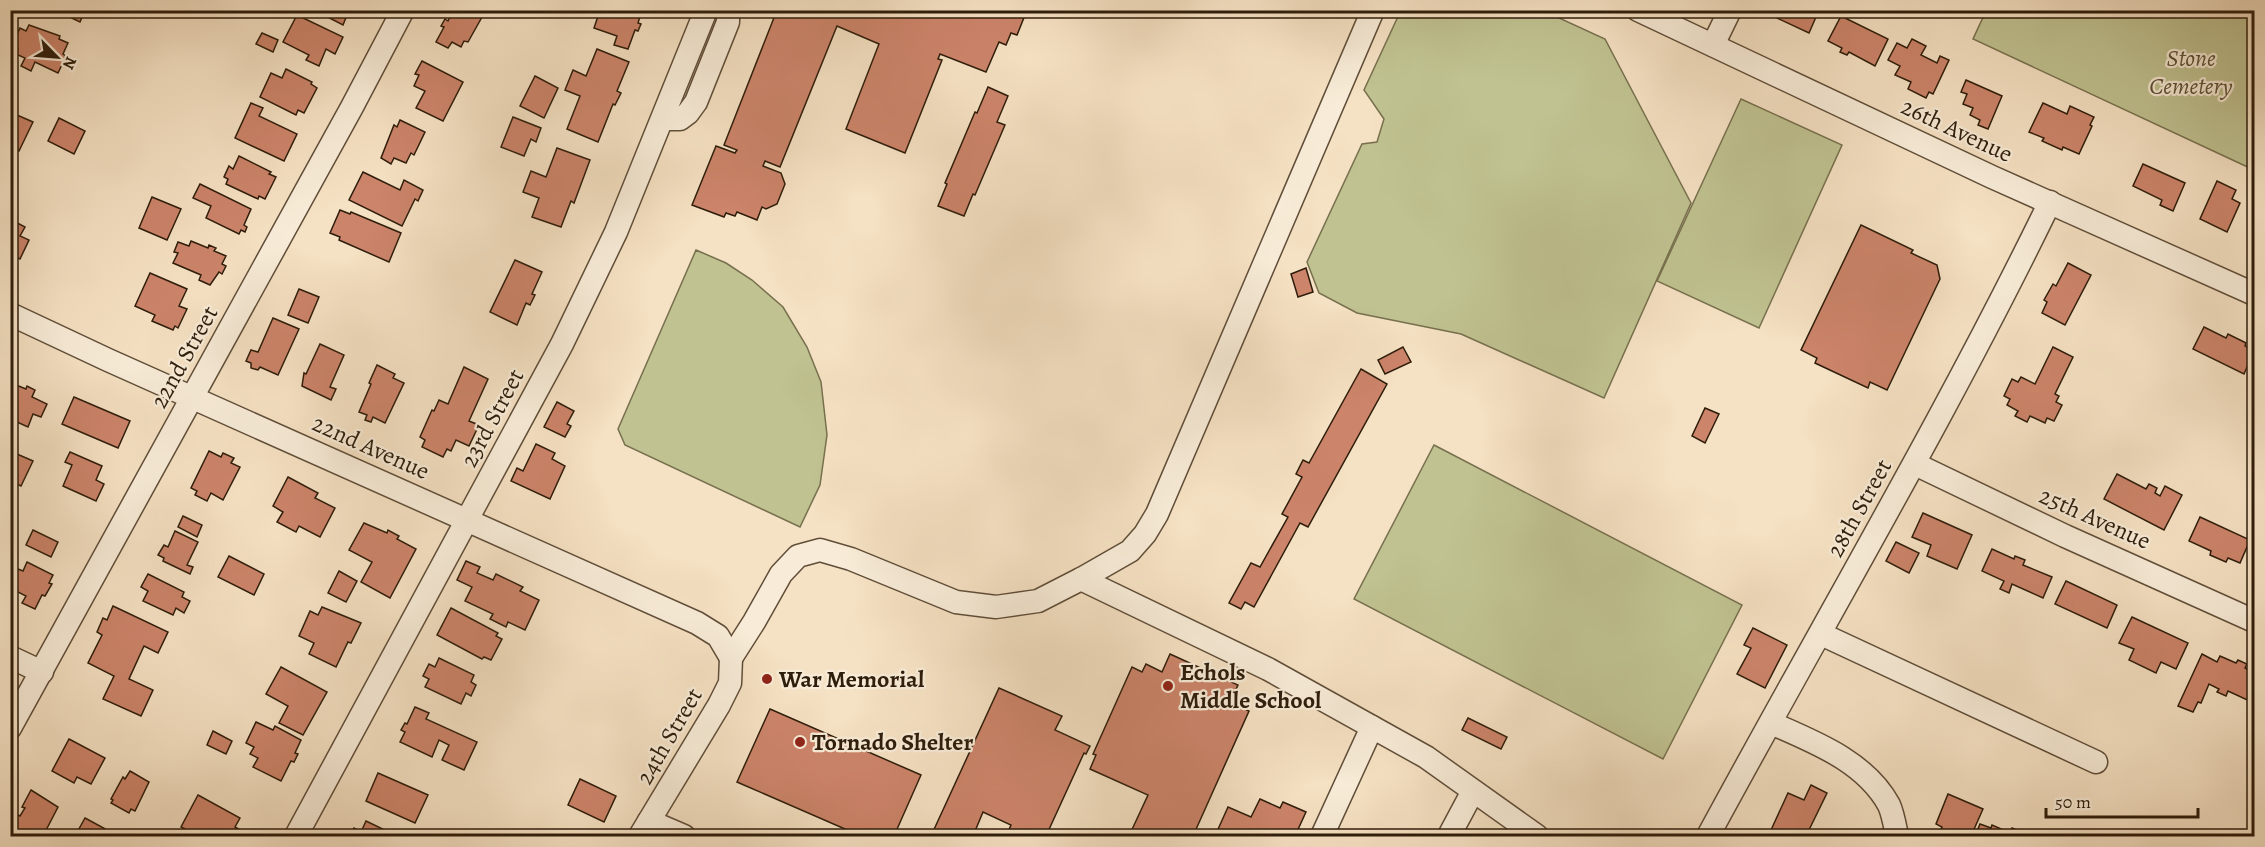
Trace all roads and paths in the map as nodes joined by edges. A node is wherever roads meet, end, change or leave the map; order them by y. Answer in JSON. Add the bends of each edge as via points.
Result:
{"nodes":[{"id":1,"x":403,"y":10,"type":"edge"},
{"id":2,"x":706,"y":10,"type":"edge"},
{"id":3,"x":728,"y":10,"type":"edge"},
{"id":4,"x":1373,"y":10,"type":"edge"},
{"id":5,"x":1638,"y":10,"type":"edge"},
{"id":6,"x":1730,"y":10,"type":"edge"},
{"id":7,"x":1713,"y":45,"type":"junction"},
{"id":8,"x":664,"y":118,"type":"junction"},
{"id":9,"x":2050,"y":202,"type":"junction"},
{"id":10,"x":2254,"y":294,"type":"edge"},
{"id":11,"x":10,"y":314,"type":"edge"},
{"id":12,"x":192,"y":398,"type":"junction"},
{"id":13,"x":1915,"y":464,"type":"junction"},
{"id":14,"x":468,"y":519,"type":"junction"},
{"id":15,"x":1081,"y":579,"type":"junction"},
{"id":16,"x":2254,"y":621,"type":"edge"},
{"id":17,"x":1821,"y":634,"type":"junction"},
{"id":18,"x":10,"y":657,"type":"edge"},
{"id":19,"x":731,"y":658,"type":"junction"},
{"id":20,"x":42,"y":672,"type":"junction"},
{"id":21,"x":1771,"y":723,"type":"junction"},
{"id":22,"x":1372,"y":727,"type":"junction"},
{"id":23,"x":10,"y":728,"type":"edge"},
{"id":24,"x":2096,"y":762,"type":"dead end"},
{"id":25,"x":1473,"y":791,"type":"junction"},
{"id":26,"x":645,"y":829,"type":"edge"},
{"id":27,"x":296,"y":837,"type":"edge"},
{"id":28,"x":684,"y":837,"type":"edge"},
{"id":29,"x":1322,"y":837,"type":"edge"},
{"id":30,"x":1449,"y":837,"type":"edge"},
{"id":31,"x":1537,"y":837,"type":"edge"},
{"id":32,"x":1708,"y":837,"type":"edge"},
{"id":33,"x":1897,"y":837,"type":"edge"}],
"edges":[{"from":1,"to":12,"type":"street","name":"22nd Street"},
{"from":2,"to":8,"type":"street","name":"23rd Street"},
{"from":3,"to":8,"type":"street","via":[[728,22],[696,102],[680,119]]},
{"from":4,"to":15,"type":"street","via":[[1157,514],[1130,551]]},
{"from":5,"to":7,"type":"street","name":"26th Avenue"},
{"from":6,"to":7,"type":"street"},
{"from":7,"to":9,"type":"street","name":"26th Avenue"},
{"from":8,"to":14,"type":"street","name":"23rd Street","via":[[616,232],[562,344]]},
{"from":9,"to":10,"type":"street","name":"26th Avenue"},
{"from":9,"to":13,"type":"street","name":"28th Street"},
{"from":11,"to":12,"type":"street","name":"22nd Avenue"},
{"from":12,"to":14,"type":"street","name":"22nd Avenue"},
{"from":12,"to":20,"type":"street","name":"22nd Street"},
{"from":13,"to":16,"type":"street","name":"25th Avenue"},
{"from":13,"to":17,"type":"street","name":"28th Street"},
{"from":14,"to":19,"type":"street","name":"22nd Avenue","via":[[698,622],[718,636]]},
{"from":14,"to":27,"type":"street","name":"23rd Street"},
{"from":15,"to":19,"type":"street","via":[[1038,601],[996,607],[956,602],[820,550],[798,556],[781,574]]},
{"from":15,"to":22,"type":"street","via":[[1268,669]]},
{"from":17,"to":21,"type":"street","name":"28th Street"},
{"from":17,"to":24,"type":"street"},
{"from":18,"to":20,"type":"street"},
{"from":19,"to":26,"type":"street","name":"24th Street","via":[[730,683]]},
{"from":20,"to":23,"type":"street","name":"22nd Street"},
{"from":21,"to":32,"type":"street","name":"28th Street"},
{"from":21,"to":33,"type":"street","via":[[1856,767],[1890,806]]},
{"from":22,"to":25,"type":"street","via":[[1426,757]]},
{"from":22,"to":29,"type":"street"},
{"from":25,"to":30,"type":"street"},
{"from":25,"to":31,"type":"street"},
{"from":26,"to":28,"type":"street"}]}
